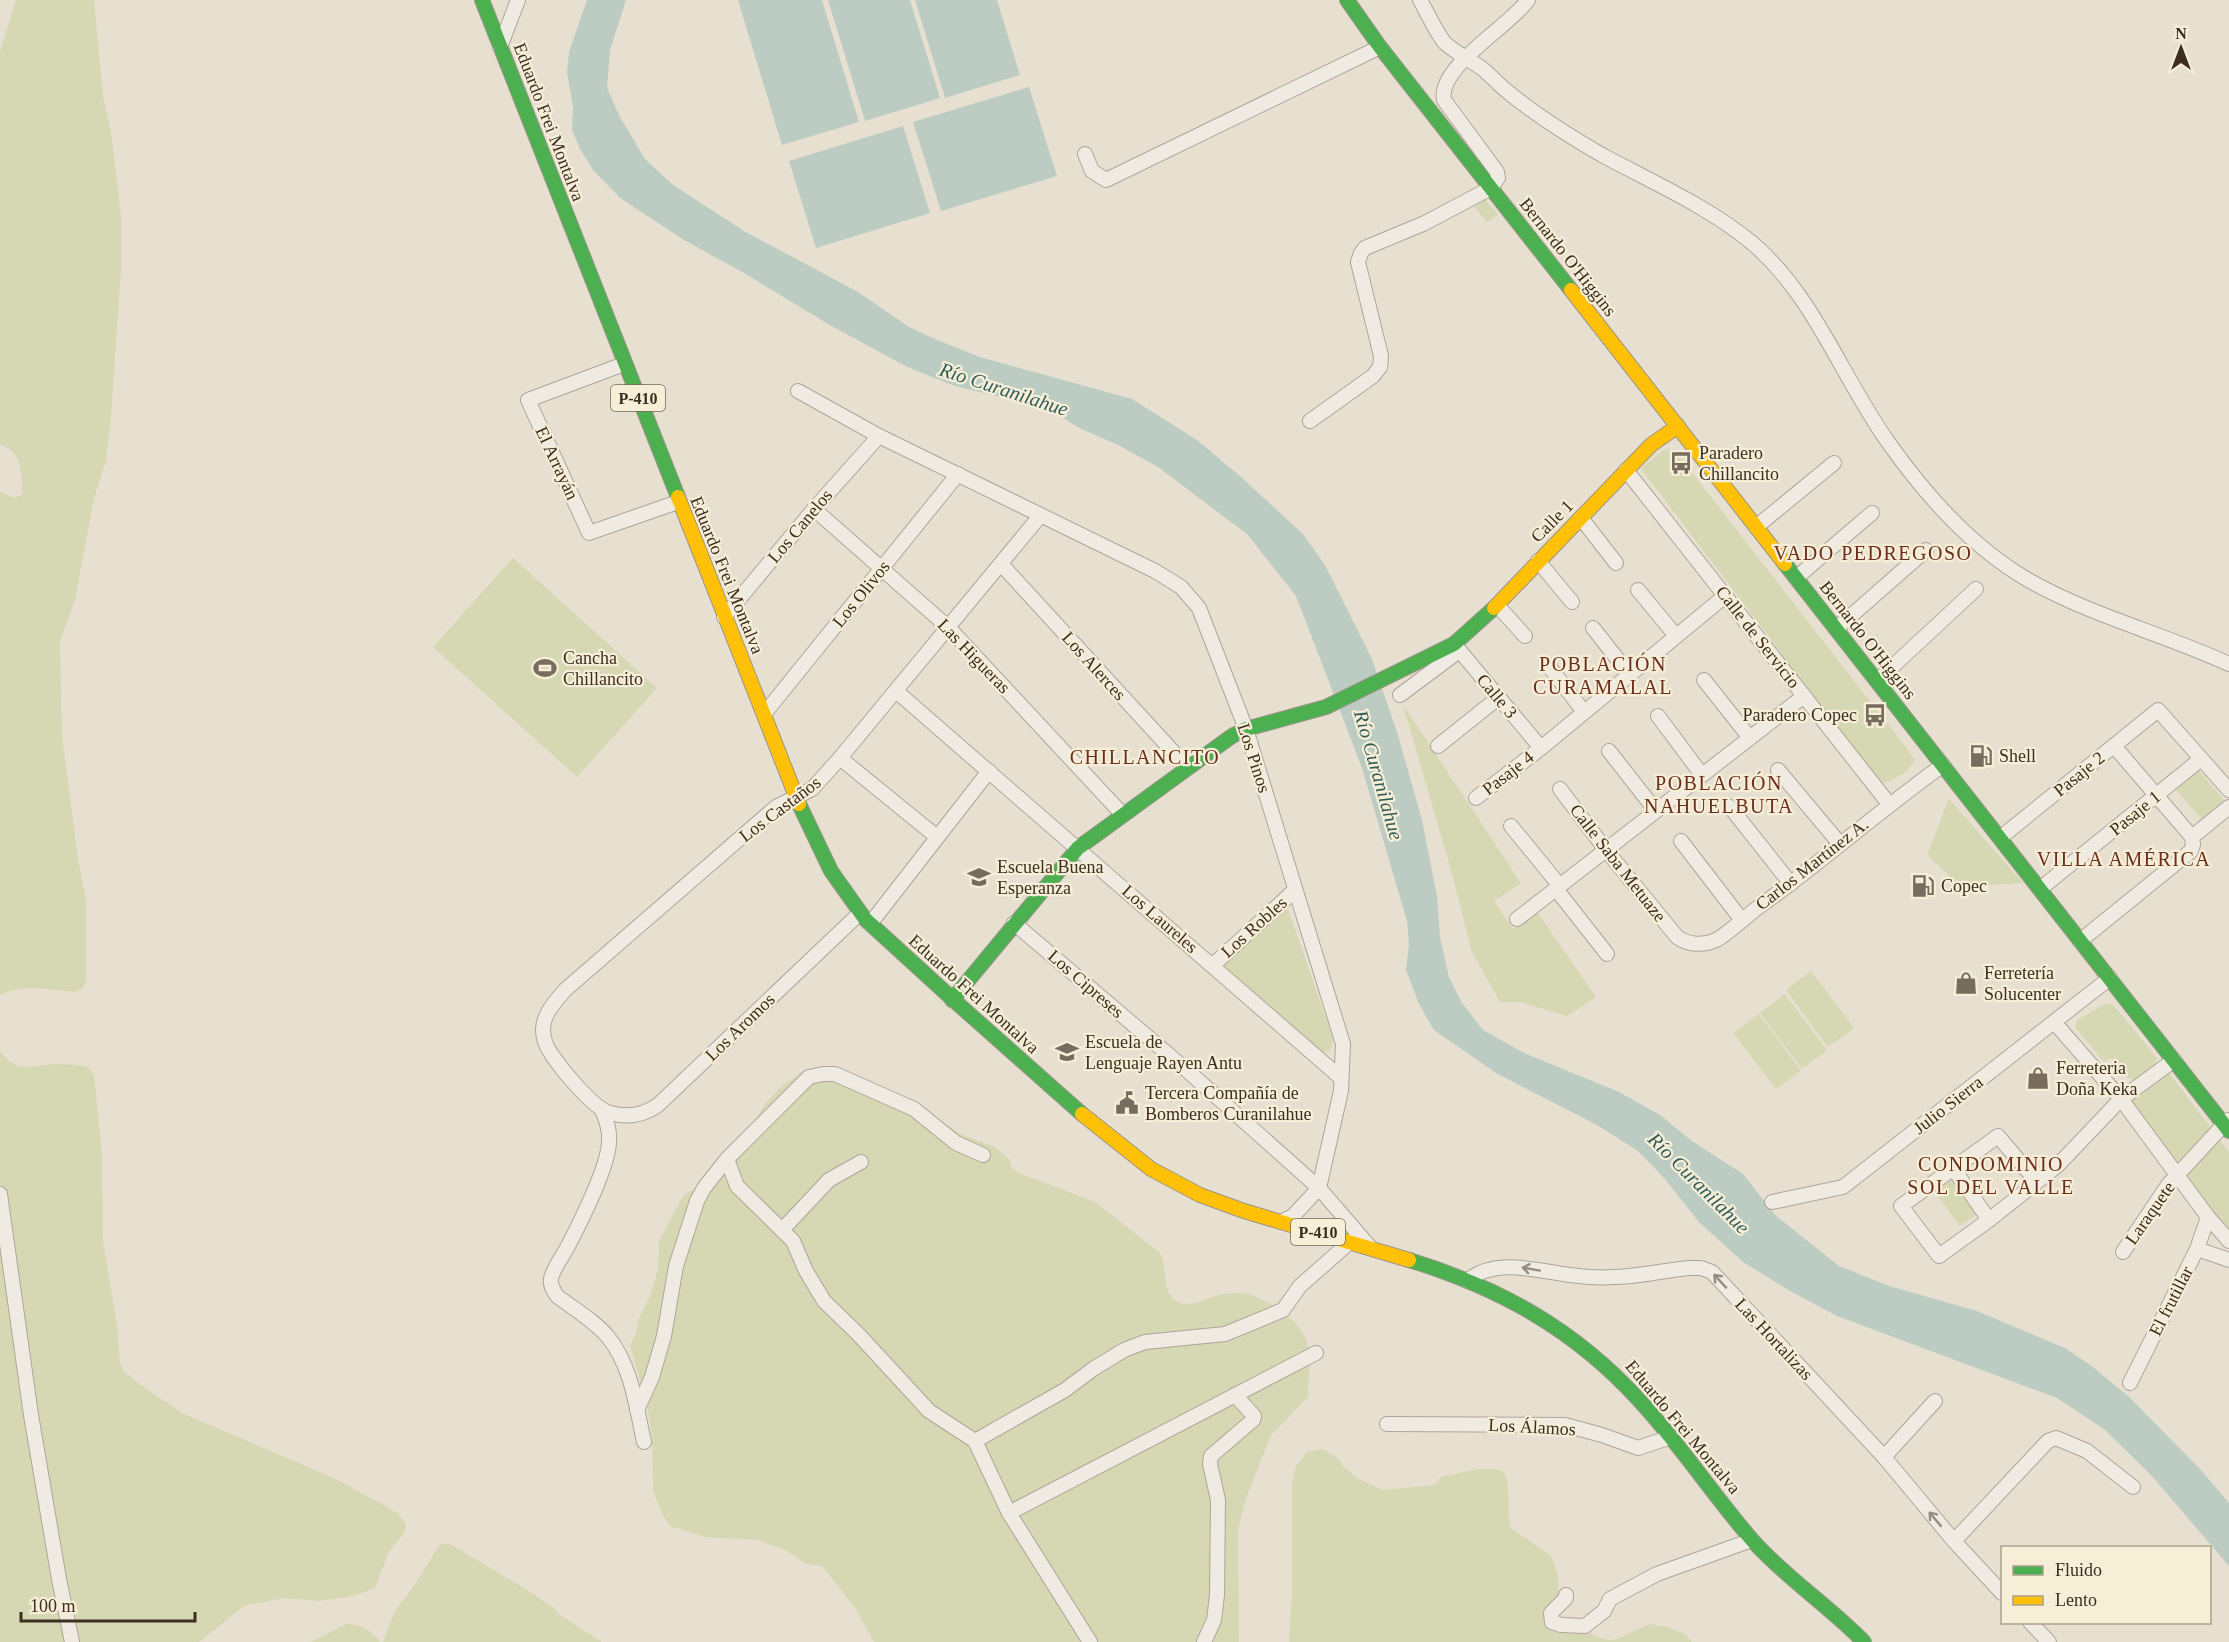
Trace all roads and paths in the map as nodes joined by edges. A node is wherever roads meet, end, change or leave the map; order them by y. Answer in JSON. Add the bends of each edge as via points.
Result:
{"nodes":[{"id":1,"x":482,"y":0,"type":"edge"},
{"id":2,"x":518,"y":0,"type":"edge"},
{"id":3,"x":1347,"y":0,"type":"edge"},
{"id":4,"x":1420,"y":0,"type":"edge"},
{"id":5,"x":1528,"y":0,"type":"edge"},
{"id":6,"x":1518,"y":6,"type":"edge"},
{"id":7,"x":500,"y":46,"type":"junction"},
{"id":8,"x":1380,"y":47,"type":"junction"},
{"id":9,"x":1466,"y":57,"type":"junction"},
{"id":10,"x":1085,"y":154,"type":"dead end"},
{"id":11,"x":1491,"y":188,"type":"junction"},
{"id":12,"x":624,"y":364,"type":"junction"},
{"id":13,"x":798,"y":391,"type":"dead end"},
{"id":14,"x":1310,"y":421,"type":"dead end"},
{"id":15,"x":1677,"y":426,"type":"junction"},
{"id":16,"x":879,"y":436,"type":"junction"},
{"id":17,"x":1834,"y":463,"type":"dead end"},
{"id":18,"x":1626,"y":470,"type":"junction"},
{"id":19,"x":958,"y":474,"type":"junction"},
{"id":20,"x":678,"y":502,"type":"junction"},
{"id":21,"x":814,"y":509,"type":"junction"},
{"id":22,"x":1872,"y":513,"type":"dead end"},
{"id":23,"x":1040,"y":516,"type":"junction"},
{"id":24,"x":1581,"y":518,"type":"junction"},
{"id":25,"x":1756,"y":526,"type":"junction"},
{"id":26,"x":1926,"y":550,"type":"dead end"},
{"id":27,"x":1538,"y":561,"type":"junction"},
{"id":28,"x":1616,"y":563,"type":"dead end"},
{"id":29,"x":1001,"y":564,"type":"junction"},
{"id":30,"x":882,"y":568,"type":"junction"},
{"id":31,"x":1796,"y":578,"type":"junction"},
{"id":32,"x":1976,"y":589,"type":"dead end"},
{"id":33,"x":1638,"y":590,"type":"dead end"},
{"id":34,"x":1725,"y":596,"type":"junction"},
{"id":35,"x":1572,"y":602,"type":"dead end"},
{"id":36,"x":1497,"y":605,"type":"junction"},
{"id":37,"x":724,"y":617,"type":"junction"},
{"id":38,"x":949,"y":628,"type":"junction"},
{"id":39,"x":1593,"y":628,"type":"dead end"},
{"id":40,"x":1836,"y":628,"type":"junction"},
{"id":41,"x":1525,"y":636,"type":"dead end"},
{"id":42,"x":1676,"y":636,"type":"junction"},
{"id":43,"x":1456,"y":647,"type":"junction"},
{"id":44,"x":2229,"y":664,"type":"edge"},
{"id":45,"x":1548,"y":665,"type":"dead end"},
{"id":46,"x":1630,"y":675,"type":"junction"},
{"id":47,"x":1704,"y":680,"type":"dead end"},
{"id":48,"x":1877,"y":681,"type":"junction"},
{"id":49,"x":896,"y":691,"type":"junction"},
{"id":50,"x":1400,"y":695,"type":"dead end"},
{"id":51,"x":1804,"y":696,"type":"junction"},
{"id":52,"x":1498,"y":698,"type":"junction"},
{"id":53,"x":1584,"y":712,"type":"junction"},
{"id":54,"x":764,"y":714,"type":"junction"},
{"id":55,"x":1658,"y":716,"type":"dead end"},
{"id":56,"x":1246,"y":729,"type":"junction"},
{"id":57,"x":1750,"y":738,"type":"junction"},
{"id":58,"x":1438,"y":746,"type":"dead end"},
{"id":59,"x":2114,"y":746,"type":"junction"},
{"id":60,"x":1541,"y":748,"type":"junction"},
{"id":61,"x":1609,"y":751,"type":"dead end"},
{"id":62,"x":840,"y":758,"type":"junction"},
{"id":63,"x":2201,"y":759,"type":"junction"},
{"id":64,"x":1943,"y":765,"type":"junction"},
{"id":65,"x":1188,"y":768,"type":"junction"},
{"id":66,"x":1778,"y":770,"type":"dead end"},
{"id":67,"x":989,"y":771,"type":"junction"},
{"id":68,"x":1702,"y":775,"type":"junction"},
{"id":69,"x":1560,"y":789,"type":"dead end"},
{"id":70,"x":2229,"y":790,"type":"edge"},
{"id":71,"x":796,"y":796,"type":"junction"},
{"id":72,"x":2156,"y":796,"type":"junction"},
{"id":73,"x":1476,"y":798,"type":"dead end"},
{"id":74,"x":1889,"y":804,"type":"junction"},
{"id":75,"x":1730,"y":807,"type":"dead end"},
{"id":76,"x":2229,"y":807,"type":"edge"},
{"id":77,"x":1656,"y":811,"type":"junction"},
{"id":78,"x":1123,"y":814,"type":"junction"},
{"id":79,"x":1511,"y":826,"type":"dead end"},
{"id":80,"x":937,"y":837,"type":"junction"},
{"id":81,"x":2192,"y":837,"type":"junction"},
{"id":82,"x":2000,"y":838,"type":"junction"},
{"id":83,"x":1681,"y":841,"type":"dead end"},
{"id":84,"x":1840,"y":844,"type":"junction"},
{"id":85,"x":1078,"y":848,"type":"junction"},
{"id":86,"x":1606,"y":850,"type":"junction"},
{"id":87,"x":1791,"y":884,"type":"junction"},
{"id":88,"x":1558,"y":888,"type":"junction"},
{"id":89,"x":2040,"y":889,"type":"junction"},
{"id":90,"x":1295,"y":890,"type":"junction"},
{"id":91,"x":860,"y":912,"type":"junction"},
{"id":92,"x":1517,"y":919,"type":"dead end"},
{"id":93,"x":1741,"y":919,"type":"junction"},
{"id":94,"x":1014,"y":922,"type":"junction"},
{"id":95,"x":870,"y":924,"type":"junction"},
{"id":96,"x":1677,"y":937,"type":"joint"},
{"id":97,"x":2080,"y":941,"type":"junction"},
{"id":98,"x":1607,"y":954,"type":"dead end"},
{"id":99,"x":1213,"y":965,"type":"junction"},
{"id":100,"x":2110,"y":978,"type":"junction"},
{"id":101,"x":952,"y":1000,"type":"junction"},
{"id":102,"x":2054,"y":1022,"type":"junction"},
{"id":103,"x":2174,"y":1060,"type":"junction"},
{"id":104,"x":1341,"y":1078,"type":"junction"},
{"id":105,"x":2121,"y":1100,"type":"junction"},
{"id":106,"x":605,"y":1111,"type":"junction"},
{"id":107,"x":2227,"y":1125,"type":"edge"},
{"id":108,"x":983,"y":1155,"type":"dead end"},
{"id":109,"x":728,"y":1160,"type":"junction"},
{"id":110,"x":861,"y":1162,"type":"dead end"},
{"id":111,"x":1953,"y":1168,"type":"junction"},
{"id":112,"x":2177,"y":1175,"type":"junction"},
{"id":113,"x":2037,"y":1182,"type":"junction"},
{"id":114,"x":1319,"y":1188,"type":"junction"},
{"id":115,"x":0,"y":1194,"type":"edge"},
{"id":116,"x":1772,"y":1202,"type":"dead end"},
{"id":117,"x":2208,"y":1216,"type":"junction"},
{"id":118,"x":1989,"y":1220,"type":"junction"},
{"id":119,"x":1281,"y":1222,"type":"junction"},
{"id":120,"x":782,"y":1230,"type":"junction"},
{"id":121,"x":1351,"y":1241,"type":"junction"},
{"id":122,"x":2229,"y":1242,"type":"edge"},
{"id":123,"x":1370,"y":1248,"type":"junction"},
{"id":124,"x":2197,"y":1249,"type":"junction"},
{"id":125,"x":2123,"y":1252,"type":"dead end"},
{"id":126,"x":2229,"y":1260,"type":"edge"},
{"id":127,"x":1467,"y":1281,"type":"junction"},
{"id":128,"x":1316,"y":1353,"type":"dead end"},
{"id":129,"x":2130,"y":1383,"type":"dead end"},
{"id":130,"x":1235,"y":1395,"type":"junction"},
{"id":131,"x":1935,"y":1401,"type":"dead end"},
{"id":132,"x":637,"y":1410,"type":"junction"},
{"id":133,"x":1387,"y":1424,"type":"dead end"},
{"id":134,"x":1671,"y":1437,"type":"junction"},
{"id":135,"x":975,"y":1441,"type":"junction"},
{"id":136,"x":644,"y":1442,"type":"dead end"},
{"id":137,"x":1884,"y":1458,"type":"junction"},
{"id":138,"x":2133,"y":1487,"type":"dead end"},
{"id":139,"x":1009,"y":1513,"type":"junction"},
{"id":140,"x":1752,"y":1540,"type":"junction"},
{"id":141,"x":1954,"y":1541,"type":"junction"},
{"id":142,"x":2001,"y":1592,"type":"edge"},
{"id":143,"x":1566,"y":1595,"type":"dead end"},
{"id":144,"x":2031,"y":1624,"type":"edge"},
{"id":145,"x":72,"y":1642,"type":"edge"},
{"id":146,"x":1090,"y":1642,"type":"edge"},
{"id":147,"x":1204,"y":1642,"type":"edge"},
{"id":148,"x":1864,"y":1642,"type":"edge"},
{"id":149,"x":2049,"y":1642,"type":"edge"}],
"edges":[{"from":1,"to":7,"type":"main road","name":"Eduardo Frei Montalva","number":"P-410"},
{"from":2,"to":7,"type":"street"},
{"from":3,"to":8,"type":"main road","name":"Bernardo O'Higgins"},
{"from":4,"to":9,"type":"street","via":[[1446,45]]},
{"from":5,"to":6,"type":"street"},
{"from":6,"to":9,"type":"street"},
{"from":7,"to":12,"type":"main road","name":"Eduardo Frei Montalva","number":"P-410"},
{"from":8,"to":10,"type":"street","via":[[1106,180],[1092,171]]},
{"from":8,"to":11,"type":"main road","name":"Bernardo O'Higgins"},
{"from":9,"to":11,"type":"street","via":[[1444,86],[1443,98],[1497,172],[1498,178]]},
{"from":9,"to":44,"type":"street","via":[[1538,115],[1713,216],[1769,258],[1804,303],[1901,460],[1986,551],[2047,590]]},
{"from":11,"to":14,"type":"street","via":[[1361,253],[1358,262],[1380,367]]},
{"from":11,"to":15,"type":"main road","name":"Bernardo O'Higgins"},
{"from":12,"to":20,"type":"main road","name":"Eduardo Frei Montalva","number":"P-410"},
{"from":12,"to":20,"type":"street","name":"El Arrayán","via":[[528,400],[589,533]]},
{"from":13,"to":16,"type":"street","name":"Los Pinos"},
{"from":15,"to":18,"type":"main road","name":"Calle 1"},
{"from":15,"to":25,"type":"main road","name":"Bernardo O'Higgins"},
{"from":16,"to":19,"type":"street","name":"Los Pinos"},
{"from":16,"to":21,"type":"street","name":"Los Canelos"},
{"from":17,"to":25,"type":"street"},
{"from":18,"to":24,"type":"main road","name":"Calle 1"},
{"from":18,"to":34,"type":"street","name":"Calle de Servicio"},
{"from":19,"to":23,"type":"street","name":"Los Pinos"},
{"from":19,"to":30,"type":"street","name":"Los Olivos"},
{"from":20,"to":37,"type":"main road","name":"Eduardo Frei Montalva","number":"P-410"},
{"from":21,"to":30,"type":"street","name":"Las Higueras"},
{"from":21,"to":37,"type":"street","name":"Los Canelos"},
{"from":22,"to":31,"type":"street"},
{"from":23,"to":29,"type":"street","name":"Los Castaños"},
{"from":23,"to":56,"type":"street","name":"Los Pinos","via":[[1155,570],[1181,587],[1199,608]]},
{"from":24,"to":27,"type":"main road","name":"Calle 1"},
{"from":24,"to":28,"type":"street"},
{"from":25,"to":31,"type":"main road","name":"Bernardo O'Higgins"},
{"from":26,"to":40,"type":"street"},
{"from":27,"to":35,"type":"street"},
{"from":27,"to":36,"type":"main road","name":"Calle 1"},
{"from":29,"to":38,"type":"street","name":"Los Castaños"},
{"from":29,"to":65,"type":"street","name":"Los Alerces"},
{"from":30,"to":38,"type":"street","name":"Las Higueras"},
{"from":30,"to":54,"type":"street","name":"Los Olivos"},
{"from":31,"to":40,"type":"main road","name":"Bernardo O'Higgins"},
{"from":32,"to":48,"type":"street"},
{"from":33,"to":42,"type":"street"},
{"from":34,"to":42,"type":"street","name":"Pasaje 4"},
{"from":34,"to":51,"type":"street","name":"Calle de Servicio"},
{"from":36,"to":41,"type":"street"},
{"from":36,"to":43,"type":"main road","name":"Calle 1"},
{"from":37,"to":54,"type":"main road","name":"Eduardo Frei Montalva","number":"P-410"},
{"from":38,"to":49,"type":"street","name":"Los Castaños"},
{"from":38,"to":78,"type":"street","name":"Las Higueras"},
{"from":39,"to":46,"type":"street"},
{"from":40,"to":48,"type":"main road","name":"Bernardo O'Higgins"},
{"from":42,"to":46,"type":"street","name":"Pasaje 4"},
{"from":43,"to":50,"type":"street"},
{"from":43,"to":52,"type":"street","name":"Calle 3"},
{"from":43,"to":56,"type":"main road","name":"Calle 1","via":[[1326,707]]},
{"from":45,"to":53,"type":"street"},
{"from":46,"to":53,"type":"street","name":"Pasaje 4"},
{"from":47,"to":57,"type":"street"},
{"from":48,"to":64,"type":"main road","name":"Bernardo O'Higgins"},
{"from":49,"to":62,"type":"street","name":"Los Castaños"},
{"from":49,"to":67,"type":"street","name":"Los Laureles"},
{"from":51,"to":57,"type":"street"},
{"from":51,"to":74,"type":"street","name":"Calle de Servicio"},
{"from":52,"to":58,"type":"street"},
{"from":52,"to":60,"type":"street","name":"Calle 3"},
{"from":53,"to":60,"type":"street","name":"Pasaje 4"},
{"from":54,"to":71,"type":"main road","name":"Eduardo Frei Montalva","number":"P-410"},
{"from":55,"to":68,"type":"street"},
{"from":56,"to":65,"type":"main road","name":"Calle 1"},
{"from":56,"to":90,"type":"street","name":"Los Pinos"},
{"from":57,"to":68,"type":"street"},
{"from":59,"to":63,"type":"street","name":"Pasaje 2","via":[[2158,710]]},
{"from":59,"to":72,"type":"street"},
{"from":59,"to":82,"type":"street","name":"Pasaje 2"},
{"from":60,"to":73,"type":"street","name":"Pasaje 4"},
{"from":61,"to":77,"type":"street"},
{"from":62,"to":71,"type":"street","name":"Los Castaños","via":[[812,789]]},
{"from":62,"to":80,"type":"street"},
{"from":63,"to":70,"type":"street"},
{"from":63,"to":72,"type":"street","name":"Pasaje 1"},
{"from":64,"to":74,"type":"street","name":"Carlos Martínez A."},
{"from":64,"to":82,"type":"main road","name":"Bernardo O'Higgins"},
{"from":65,"to":78,"type":"main road","name":"Calle 1"},
{"from":66,"to":84,"type":"street"},
{"from":67,"to":80,"type":"street"},
{"from":67,"to":85,"type":"street","name":"Los Laureles"},
{"from":68,"to":77,"type":"street"},
{"from":69,"to":86,"type":"street","name":"Calle Saba Metuaze"},
{"from":71,"to":91,"type":"main road","name":"Eduardo Frei Montalva","number":"P-410","via":[[822,854]]},
{"from":71,"to":106,"type":"street","name":"Los Castaños","via":[[776,807],[552,1005],[545,1018],[544,1041],[552,1055]]},
{"from":72,"to":81,"type":"street"},
{"from":72,"to":89,"type":"street","name":"Pasaje 1"},
{"from":74,"to":84,"type":"street","name":"Carlos Martínez A."},
{"from":75,"to":87,"type":"street"},
{"from":76,"to":81,"type":"street"},
{"from":77,"to":86,"type":"street"},
{"from":78,"to":85,"type":"main road","name":"Calle 1"},
{"from":79,"to":88,"type":"street"},
{"from":80,"to":95,"type":"street"},
{"from":81,"to":97,"type":"street","via":[[2191,851]]},
{"from":82,"to":89,"type":"main road","name":"Bernardo O'Higgins"},
{"from":83,"to":93,"type":"street"},
{"from":84,"to":87,"type":"street","name":"Carlos Martínez A."},
{"from":85,"to":94,"type":"main road","name":"Calle 1"},
{"from":85,"to":99,"type":"street","name":"Los Laureles"},
{"from":86,"to":88,"type":"street"},
{"from":86,"to":96,"type":"street","name":"Calle Saba Metuaze"},
{"from":87,"to":93,"type":"street","name":"Carlos Martínez A."},
{"from":88,"to":92,"type":"street"},
{"from":88,"to":98,"type":"street"},
{"from":89,"to":97,"type":"main road","name":"Bernardo O'Higgins"},
{"from":90,"to":99,"type":"street","name":"Los Robles"},
{"from":90,"to":104,"type":"street","name":"Los Pinos","via":[[1343,1044]]},
{"from":91,"to":95,"type":"main road","name":"Eduardo Frei Montalva","number":"P-410"},
{"from":91,"to":106,"type":"street","name":"Los Aromos","via":[[658,1105],[645,1114]]},
{"from":93,"to":96,"type":"street","name":"Carlos Martínez A.","via":[[1713,941],[1694,943]]},
{"from":94,"to":101,"type":"main road","name":"Calle 1"},
{"from":94,"to":114,"type":"street","name":"Los Cipreses"},
{"from":95,"to":101,"type":"main road","name":"Eduardo Frei Montalva","number":"P-410"},
{"from":97,"to":100,"type":"main road","name":"Bernardo O'Higgins"},
{"from":99,"to":104,"type":"street","name":"Los Laureles"},
{"from":100,"to":102,"type":"street","name":"Julio Sierra"},
{"from":100,"to":103,"type":"main road","name":"Bernardo O'Higgins"},
{"from":101,"to":119,"type":"main road","name":"Eduardo Frei Montalva","number":"P-410","via":[[1144,1165],[1198,1194]]},
{"from":102,"to":105,"type":"street"},
{"from":102,"to":116,"type":"street","name":"Julio Sierra","via":[[1844,1187]]},
{"from":103,"to":105,"type":"street"},
{"from":103,"to":107,"type":"main road","name":"Bernardo O'Higgins"},
{"from":104,"to":114,"type":"street","name":"Los Pinos"},
{"from":105,"to":112,"type":"street"},
{"from":105,"to":113,"type":"street"},
{"from":106,"to":132,"type":"street","via":[[607,1158],[551,1279],[557,1296],[607,1336],[630,1377]]},
{"from":107,"to":112,"type":"street","name":"Laraquete"},
{"from":108,"to":109,"type":"street","via":[[956,1143],[914,1109],[835,1074],[824,1074],[809,1077]]},
{"from":109,"to":120,"type":"street","via":[[737,1186]]},
{"from":109,"to":132,"type":"street","via":[[697,1201],[676,1266],[664,1336]]},
{"from":110,"to":120,"type":"street","via":[[829,1180]]},
{"from":111,"to":113,"type":"street","via":[[1998,1136]]},
{"from":111,"to":118,"type":"street"},
{"from":111,"to":118,"type":"street","via":[[1901,1206],[1939,1256]]},
{"from":112,"to":117,"type":"street"},
{"from":112,"to":125,"type":"street","name":"Laraquete"},
{"from":113,"to":118,"type":"street"},
{"from":114,"to":119,"type":"street","via":[[1293,1216]]},
{"from":114,"to":123,"type":"street"},
{"from":115,"to":145,"type":"street","via":[[31,1415]]},
{"from":117,"to":122,"type":"street"},
{"from":117,"to":124,"type":"street","name":"El frutillar"},
{"from":119,"to":121,"type":"main road","name":"Eduardo Frei Montalva","number":"P-410"},
{"from":120,"to":135,"type":"street","via":[[793,1241],[824,1300],[929,1411]]},
{"from":121,"to":123,"type":"main road","name":"Eduardo Frei Montalva","number":"P-410"},
{"from":121,"to":135,"type":"street","via":[[1300,1286],[1283,1310],[1225,1335],[1145,1342],[1124,1350],[1065,1390]]},
{"from":123,"to":127,"type":"main road","name":"Eduardo Frei Montalva","number":"P-410"},
{"from":124,"to":126,"type":"street"},
{"from":124,"to":129,"type":"street","name":"El frutillar"},
{"from":127,"to":134,"type":"main road","name":"Eduardo Frei Montalva","number":"P-410","via":[[1536,1314],[1588,1350],[1641,1400]]},
{"from":137,"to":127,"type":"street","name":"Las Hortalizas","one_way":true,"via":[[1712,1272],[1690,1268],[1594,1277],[1521,1267],[1490,1270]]},
{"from":128,"to":130,"type":"street"},
{"from":130,"to":139,"type":"street"},
{"from":130,"to":147,"type":"street","via":[[1254,1416],[1211,1456],[1218,1500],[1217,1595],[1214,1620]]},
{"from":131,"to":137,"type":"street"},
{"from":132,"to":136,"type":"street"},
{"from":133,"to":134,"type":"street","name":"Los Álamos","via":[[1565,1425],[1638,1448]]},
{"from":134,"to":140,"type":"main road","name":"Eduardo Frei Montalva","number":"P-410"},
{"from":135,"to":139,"type":"street"},
{"from":141,"to":137,"type":"street","name":"Las Hortalizas","one_way":true},
{"from":138,"to":141,"type":"street","via":[[2087,1451],[2056,1438],[2048,1441]]},
{"from":139,"to":146,"type":"street"},
{"from":140,"to":143,"type":"street","via":[[1657,1574],[1610,1599],[1604,1611],[1585,1626],[1552,1622],[1551,1613]]},
{"from":140,"to":148,"type":"main road","name":"Eduardo Frei Montalva","number":"P-410"},
{"from":141,"to":142,"type":"street","name":"Las Hortalizas"},
{"from":144,"to":149,"type":"street"}]}
